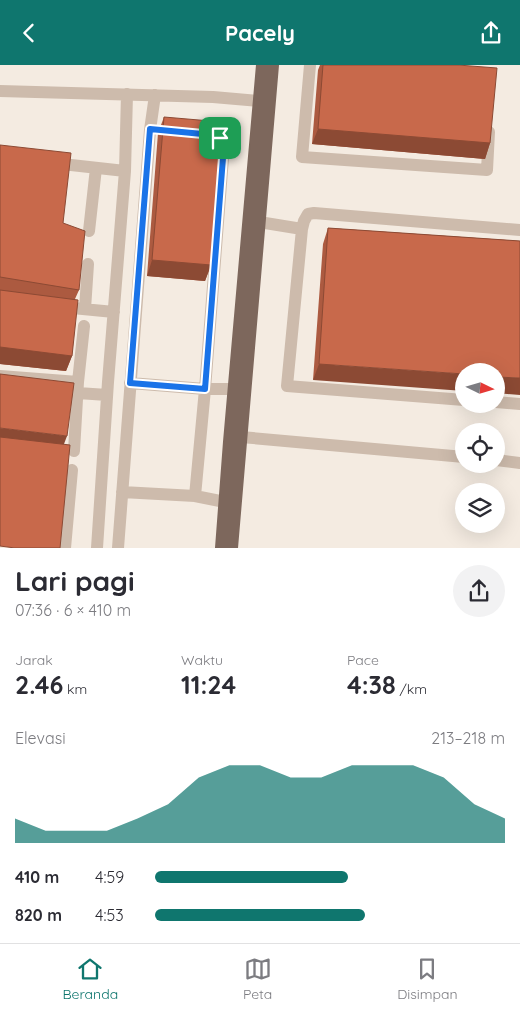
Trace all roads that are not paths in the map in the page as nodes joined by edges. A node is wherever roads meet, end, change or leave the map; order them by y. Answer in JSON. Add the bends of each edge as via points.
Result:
{"nodes":[{"id":1,"x":262,"y":65,"type":"edge"},
{"id":2,"x":272,"y":65,"type":"edge"},
{"id":3,"x":310,"y":65,"type":"edge"},
{"id":4,"x":0,"y":91,"type":"edge"},
{"id":5,"x":128,"y":94,"type":"junction"},
{"id":6,"x":155,"y":95,"type":"junction"},
{"id":7,"x":258,"y":101,"type":"junction"},
{"id":8,"x":490,"y":124,"type":"edge"},
{"id":9,"x":195,"y":133,"type":"edge"},
{"id":10,"x":45,"y":163,"type":"edge"},
{"id":11,"x":96,"y":168,"type":"junction"},
{"id":12,"x":125,"y":171,"type":"junction"},
{"id":13,"x":259,"y":222,"type":"junction"},
{"id":14,"x":302,"y":229,"type":"junction"},
{"id":15,"x":520,"y":230,"type":"edge"},
{"id":16,"x":89,"y":231,"type":"dead end"},
{"id":17,"x":88,"y":264,"type":"dead end"},
{"id":18,"x":47,"y":306,"type":"edge"},
{"id":19,"x":85,"y":309,"type":"junction"},
{"id":20,"x":114,"y":312,"type":"junction"},
{"id":21,"x":84,"y":325,"type":"dead end"},
{"id":22,"x":0,"y":376,"type":"edge"},
{"id":23,"x":130,"y":383,"type":"junction"},
{"id":24,"x":78,"y":388,"type":"junction"},
{"id":25,"x":205,"y":389,"type":"junction"},
{"id":26,"x":234,"y":389,"type":"junction"},
{"id":27,"x":107,"y":395,"type":"junction"},
{"id":28,"x":455,"y":399,"type":"edge"},
{"id":29,"x":505,"y":403,"type":"edge"},
{"id":30,"x":520,"y":404,"type":"edge"},
{"id":31,"x":241,"y":437,"type":"junction"},
{"id":32,"x":74,"y":451,"type":"dead end"},
{"id":33,"x":455,"y":456,"type":"edge"},
{"id":34,"x":505,"y":461,"type":"edge"},
{"id":35,"x":520,"y":463,"type":"edge"},
{"id":36,"x":72,"y":470,"type":"dead end"},
{"id":37,"x":122,"y":492,"type":"junction"},
{"id":38,"x":195,"y":496,"type":"junction"},
{"id":39,"x":225,"y":502,"type":"junction"},
{"id":40,"x":65,"y":548,"type":"edge"},
{"id":41,"x":97,"y":548,"type":"edge"},
{"id":42,"x":118,"y":548,"type":"edge"},
{"id":43,"x":221,"y":548,"type":"edge"},
{"id":44,"x":232,"y":548,"type":"edge"}],
"edges":[{"from":1,"to":7,"type":"main road"},
{"from":2,"to":13,"type":"main road"},
{"from":3,"to":8,"type":"street","via":[[302,157],[487,170]]},
{"from":4,"to":5,"type":"street"},
{"from":5,"to":6,"type":"street"},
{"from":5,"to":12,"type":"street"},
{"from":6,"to":7,"type":"street"},
{"from":6,"to":23,"type":"street"},
{"from":7,"to":26,"type":"main road"},
{"from":9,"to":25,"type":"street","via":[[213,135],[224,145]]},
{"from":10,"to":11,"type":"street"},
{"from":11,"to":12,"type":"street"},
{"from":11,"to":16,"type":"street"},
{"from":12,"to":20,"type":"street"},
{"from":13,"to":14,"type":"street"},
{"from":13,"to":31,"type":"main road"},
{"from":14,"to":15,"type":"street","via":[[308,214],[314,213]]},
{"from":14,"to":28,"type":"street","via":[[287,386]]},
{"from":17,"to":19,"type":"street"},
{"from":18,"to":19,"type":"street"},
{"from":19,"to":20,"type":"street"},
{"from":20,"to":27,"type":"street"},
{"from":21,"to":24,"type":"street"},
{"from":22,"to":24,"type":"street"},
{"from":23,"to":25,"type":"street"},
{"from":23,"to":37,"type":"street"},
{"from":24,"to":27,"type":"street"},
{"from":24,"to":32,"type":"street"},
{"from":25,"to":26,"type":"street"},
{"from":25,"to":38,"type":"street"},
{"from":26,"to":39,"type":"main road"},
{"from":27,"to":41,"type":"street"},
{"from":29,"to":30,"type":"street"},
{"from":31,"to":33,"type":"street"},
{"from":31,"to":44,"type":"main road"},
{"from":34,"to":35,"type":"street"},
{"from":36,"to":40,"type":"street"},
{"from":37,"to":38,"type":"street"},
{"from":37,"to":42,"type":"street"},
{"from":38,"to":39,"type":"street"},
{"from":39,"to":43,"type":"main road"}]}
